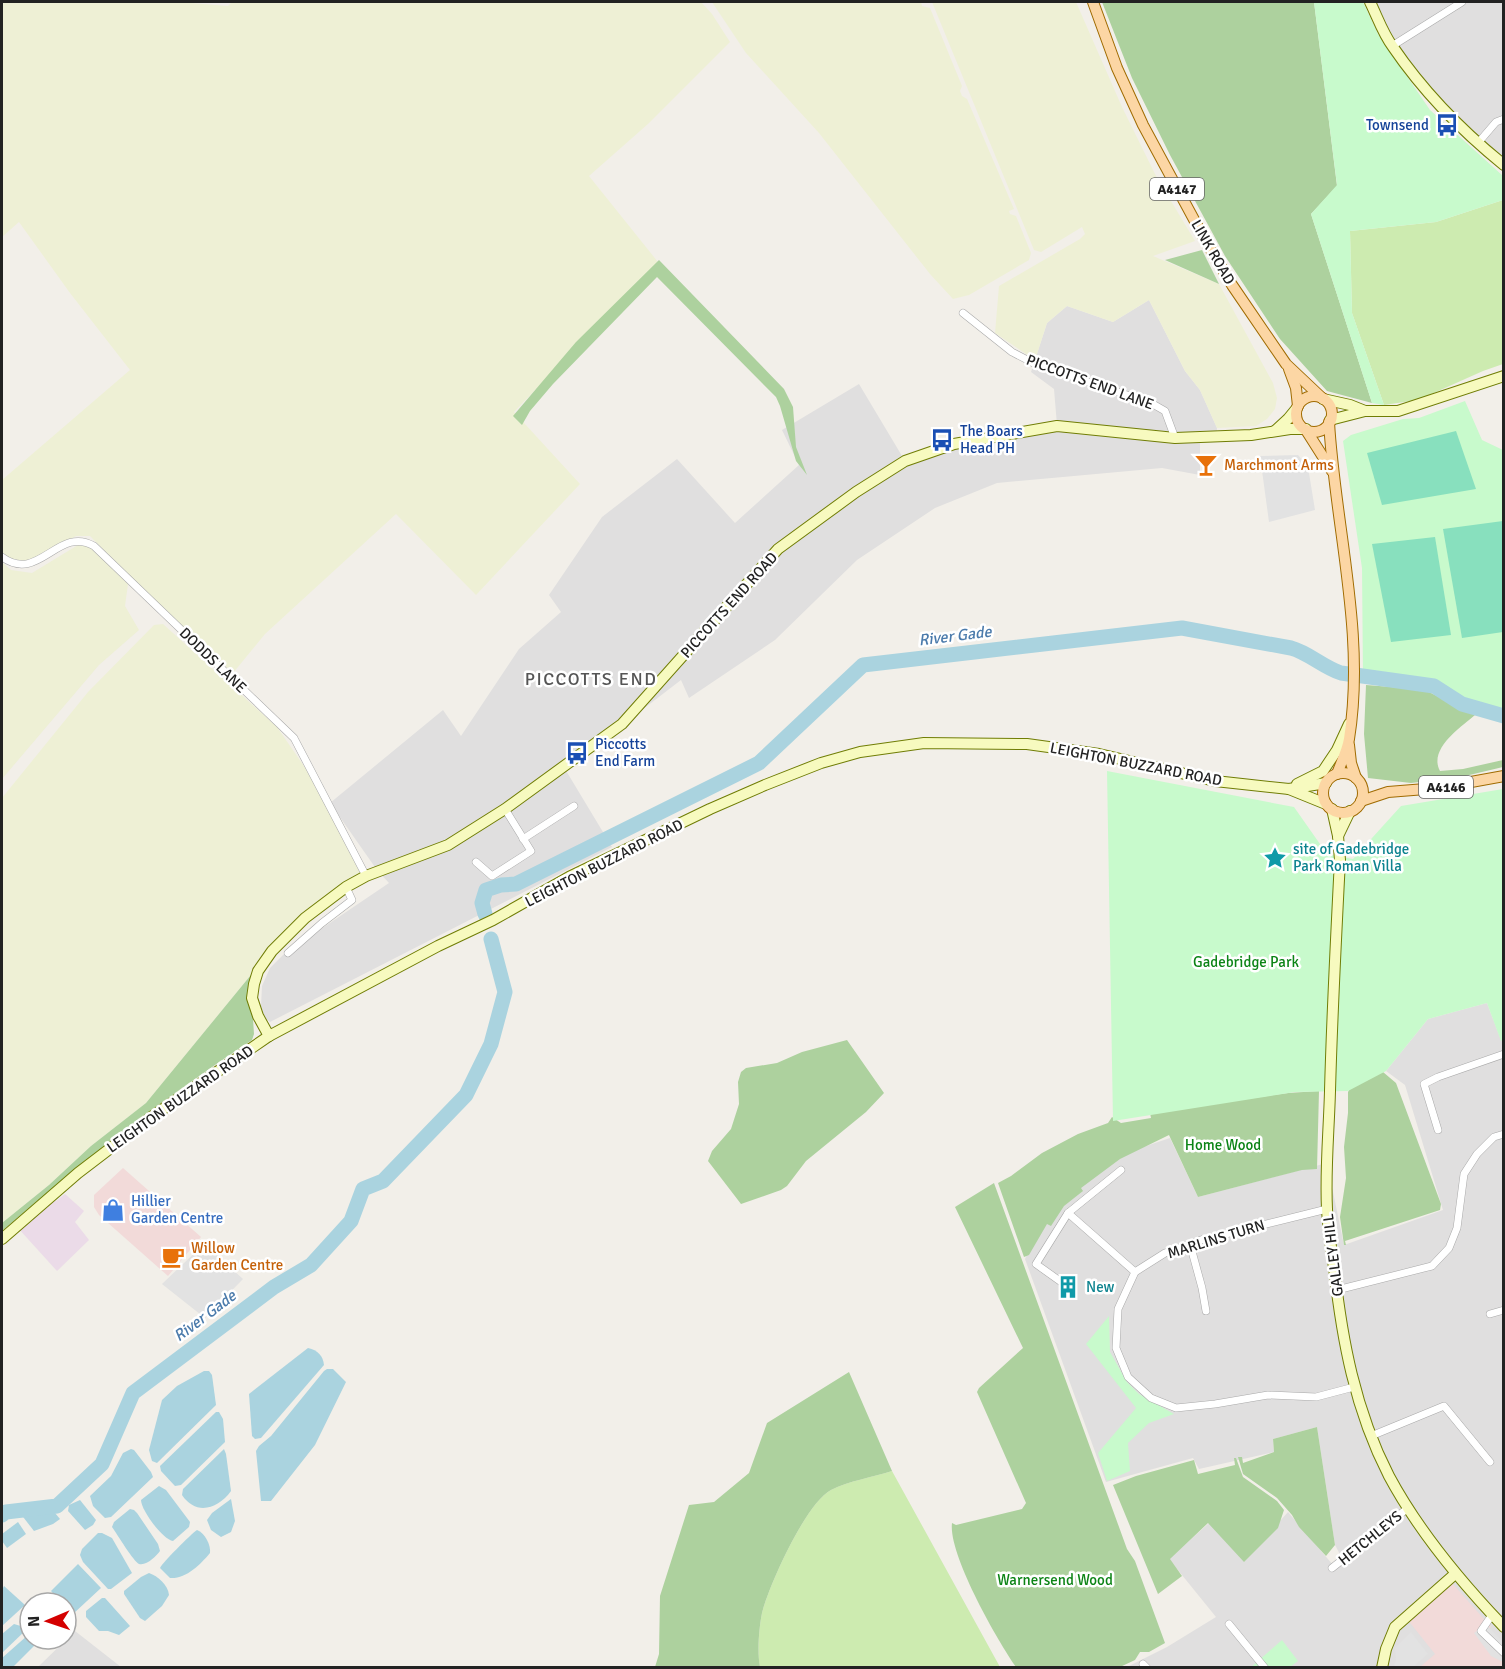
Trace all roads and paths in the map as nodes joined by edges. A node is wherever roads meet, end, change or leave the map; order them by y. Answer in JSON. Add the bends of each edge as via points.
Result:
{"nodes":[{"id":1,"x":1093,"y":2,"type":"edge"},
{"id":2,"x":1370,"y":2,"type":"edge"},
{"id":3,"x":1457,"y":3,"type":"edge"},
{"id":4,"x":1392,"y":46,"type":"junction"},
{"id":5,"x":1503,"y":119,"type":"edge"},
{"id":6,"x":1478,"y":143,"type":"junction"},
{"id":7,"x":1503,"y":165,"type":"edge"},
{"id":8,"x":963,"y":313,"type":"dead end"},
{"id":9,"x":1286,"y":364,"type":"junction"},
{"id":10,"x":1503,"y":376,"type":"edge"},
{"id":11,"x":1323,"y":398,"type":"junction"},
{"id":12,"x":1298,"y":407,"type":"junction"},
{"id":13,"x":1365,"y":411,"type":"junction"},
{"id":14,"x":1330,"y":421,"type":"junction"},
{"id":15,"x":1306,"y":430,"type":"junction"},
{"id":16,"x":1274,"y":431,"type":"junction"},
{"id":17,"x":1175,"y":438,"type":"junction"},
{"id":18,"x":1333,"y":473,"type":"junction"},
{"id":19,"x":2,"y":557,"type":"edge"},
{"id":20,"x":1351,"y":721,"type":"junction"},
{"id":21,"x":1348,"y":741,"type":"junction"},
{"id":22,"x":1337,"y":774,"type":"junction"},
{"id":23,"x":1503,"y":776,"type":"edge"},
{"id":24,"x":1358,"y":781,"type":"junction"},
{"id":25,"x":1326,"y":783,"type":"junction"},
{"id":26,"x":1289,"y":789,"type":"junction"},
{"id":27,"x":1388,"y":792,"type":"junction"},
{"id":28,"x":1361,"y":801,"type":"junction"},
{"id":29,"x":574,"y":806,"type":"dead end"},
{"id":30,"x":1329,"y":806,"type":"junction"},
{"id":31,"x":505,"y":809,"type":"junction"},
{"id":32,"x":1350,"y":812,"type":"junction"},
{"id":33,"x":1338,"y":836,"type":"junction"},
{"id":34,"x":523,"y":839,"type":"junction"},
{"id":35,"x":476,"y":862,"type":"dead end"},
{"id":36,"x":366,"y":876,"type":"junction"},
{"id":37,"x":346,"y":887,"type":"junction"},
{"id":38,"x":288,"y":953,"type":"dead end"},
{"id":39,"x":269,"y":1036,"type":"junction"},
{"id":40,"x":1503,"y":1054,"type":"edge"},
{"id":41,"x":1438,"y":1130,"type":"dead end"},
{"id":42,"x":1503,"y":1134,"type":"edge"},
{"id":43,"x":1121,"y":1170,"type":"dead end"},
{"id":44,"x":1327,"y":1209,"type":"junction"},
{"id":45,"x":1068,"y":1213,"type":"junction"},
{"id":46,"x":2,"y":1239,"type":"edge"},
{"id":47,"x":1190,"y":1244,"type":"junction"},
{"id":48,"x":1135,"y":1272,"type":"junction"},
{"id":49,"x":1064,"y":1284,"type":"dead end"},
{"id":50,"x":1336,"y":1290,"type":"junction"},
{"id":51,"x":1503,"y":1310,"type":"edge"},
{"id":52,"x":1206,"y":1311,"type":"dead end"},
{"id":53,"x":1490,"y":1314,"type":"dead end"},
{"id":54,"x":1354,"y":1388,"type":"junction"},
{"id":55,"x":1371,"y":1436,"type":"junction"},
{"id":56,"x":1490,"y":1462,"type":"dead end"},
{"id":57,"x":1408,"y":1508,"type":"junction"},
{"id":58,"x":1332,"y":1569,"type":"dead end"},
{"id":59,"x":1455,"y":1574,"type":"junction"},
{"id":60,"x":1492,"y":1615,"type":"junction"},
{"id":61,"x":1229,"y":1624,"type":"dead end"},
{"id":62,"x":1503,"y":1627,"type":"edge"},
{"id":63,"x":1503,"y":1653,"type":"edge"},
{"id":64,"x":1265,"y":1668,"type":"edge"},
{"id":65,"x":1382,"y":1668,"type":"edge"}],
"edges":[{"from":1,"to":9,"type":"main road","name":"LINK ROAD","number":"A4147","via":[[1143,125],[1232,285]]},
{"from":2,"to":4,"type":"street"},
{"from":3,"to":4,"type":"street"},
{"from":4,"to":6,"type":"street","via":[[1440,106]]},
{"from":5,"to":6,"type":"street"},
{"from":6,"to":7,"type":"street"},
{"from":8,"to":17,"type":"street","name":"PICCOTTS END LANE","via":[[1012,352],[1037,365],[1165,411]]},
{"from":9,"to":11,"type":"main road","name":"LINK ROAD","number":"A4147"},
{"from":9,"to":12,"type":"main road","name":"LINK ROAD","number":"A4147","via":[[1296,388]]},
{"from":10,"to":13,"type":"street","via":[[1398,411]]},
{"from":11,"to":12,"type":"main road","via":[[1308,397]]},
{"from":11,"to":13,"type":"street"},
{"from":11,"to":14,"type":"main road","name":"LINK ROAD","number":"A4147","via":[[1330,406]]},
{"from":12,"to":15,"type":"main road","name":"LINK ROAD","number":"A4147","via":[[1297,420]]},
{"from":12,"to":16,"type":"street"},
{"from":13,"to":14,"type":"street"},
{"from":14,"to":15,"type":"main road","via":[[1319,430]]},
{"from":14,"to":18,"type":"main road","name":"LINK ROAD","number":"A4147"},
{"from":15,"to":16,"type":"street","name":"PICCOTTS END ROAD"},
{"from":15,"to":18,"type":"main road","name":"LINK ROAD","number":"A4147"},
{"from":16,"to":17,"type":"street","name":"PICCOTTS END ROAD"},
{"from":17,"to":31,"type":"street","name":"PICCOTTS END ROAD","via":[[1057,426],[954,444],[905,461],[778,549],[622,724]]},
{"from":18,"to":20,"type":"main road","name":"LINK ROAD","number":"A4147","via":[[1350,596]]},
{"from":19,"to":36,"type":"street","name":"DODDS LANE","via":[[24,565],[71,541],[94,546],[294,738]]},
{"from":20,"to":21,"type":"main road","name":"LINK ROAD","number":"A4147"},
{"from":20,"to":26,"type":"street","via":[[1323,771]]},
{"from":21,"to":22,"type":"main road","name":"LINK ROAD","number":"A4147"},
{"from":21,"to":24,"type":"main road","name":"LINK ROAD","number":"A4147"},
{"from":22,"to":24,"type":"main road","via":[[1344,773]]},
{"from":22,"to":25,"type":"main road"},
{"from":23,"to":27,"type":"main road","number":"A4146"},
{"from":24,"to":27,"type":"main road","number":"A4146"},
{"from":24,"to":28,"type":"main road","via":[[1363,794]]},
{"from":25,"to":26,"type":"street","name":"LEIGHTON BUZZARD ROAD"},
{"from":25,"to":30,"type":"main road","via":[[1324,797]]},
{"from":26,"to":30,"type":"street","name":"LEIGHTON BUZZARD ROAD"},
{"from":26,"to":39,"type":"street","name":"LEIGHTON BUZZARD ROAD","via":[[1215,781],[1099,754],[1027,744],[924,743],[860,752],[765,785],[599,862]]},
{"from":27,"to":28,"type":"main road","number":"A4146"},
{"from":28,"to":32,"type":"main road"},
{"from":29,"to":34,"type":"street"},
{"from":30,"to":32,"type":"main road","via":[[1339,812]]},
{"from":30,"to":33,"type":"street","name":"GALLEY HILL"},
{"from":31,"to":34,"type":"street"},
{"from":31,"to":36,"type":"street","name":"PICCOTTS END ROAD","via":[[448,845]]},
{"from":32,"to":33,"type":"street","name":"GALLEY HILL"},
{"from":33,"to":44,"type":"street","name":"GALLEY HILL"},
{"from":34,"to":35,"type":"street","via":[[531,851],[492,876]]},
{"from":36,"to":37,"type":"street","name":"PICCOTTS END ROAD"},
{"from":37,"to":38,"type":"street","via":[[352,900]]},
{"from":37,"to":39,"type":"street","name":"PICCOTTS END ROAD","via":[[305,918],[258,971],[252,998]]},
{"from":39,"to":46,"type":"street","name":"LEIGHTON BUZZARD ROAD","via":[[150,1118]]},
{"from":40,"to":41,"type":"street","via":[[1424,1084]]},
{"from":42,"to":50,"type":"street","via":[[1494,1137],[1477,1154],[1464,1174],[1457,1228],[1449,1248],[1432,1266]]},
{"from":43,"to":45,"type":"street"},
{"from":44,"to":47,"type":"street","name":"MARLINS TURN"},
{"from":44,"to":50,"type":"street","name":"GALLEY HILL"},
{"from":45,"to":48,"type":"street"},
{"from":45,"to":49,"type":"street","via":[[1036,1264]]},
{"from":47,"to":48,"type":"street","name":"MARLINS TURN","via":[[1165,1253]]},
{"from":47,"to":52,"type":"street"},
{"from":48,"to":54,"type":"street","via":[[1118,1309],[1116,1348],[1128,1377],[1151,1398],[1176,1408],[1268,1395],[1316,1397]]},
{"from":50,"to":54,"type":"street","name":"GALLEY HILL"},
{"from":51,"to":53,"type":"street"},
{"from":54,"to":55,"type":"street","name":"GALLEY HILL"},
{"from":55,"to":56,"type":"street","via":[[1444,1406]]},
{"from":55,"to":57,"type":"street","name":"GALLEY HILL"},
{"from":57,"to":58,"type":"street","name":"HETCHLEYS"},
{"from":57,"to":59,"type":"street","name":"GALLEY HILL"},
{"from":59,"to":60,"type":"street","name":"GALLEY HILL"},
{"from":59,"to":65,"type":"street","via":[[1395,1627]]},
{"from":60,"to":62,"type":"street","name":"GALLEY HILL"},
{"from":60,"to":63,"type":"street","via":[[1481,1631]]},
{"from":61,"to":64,"type":"street"}]}
